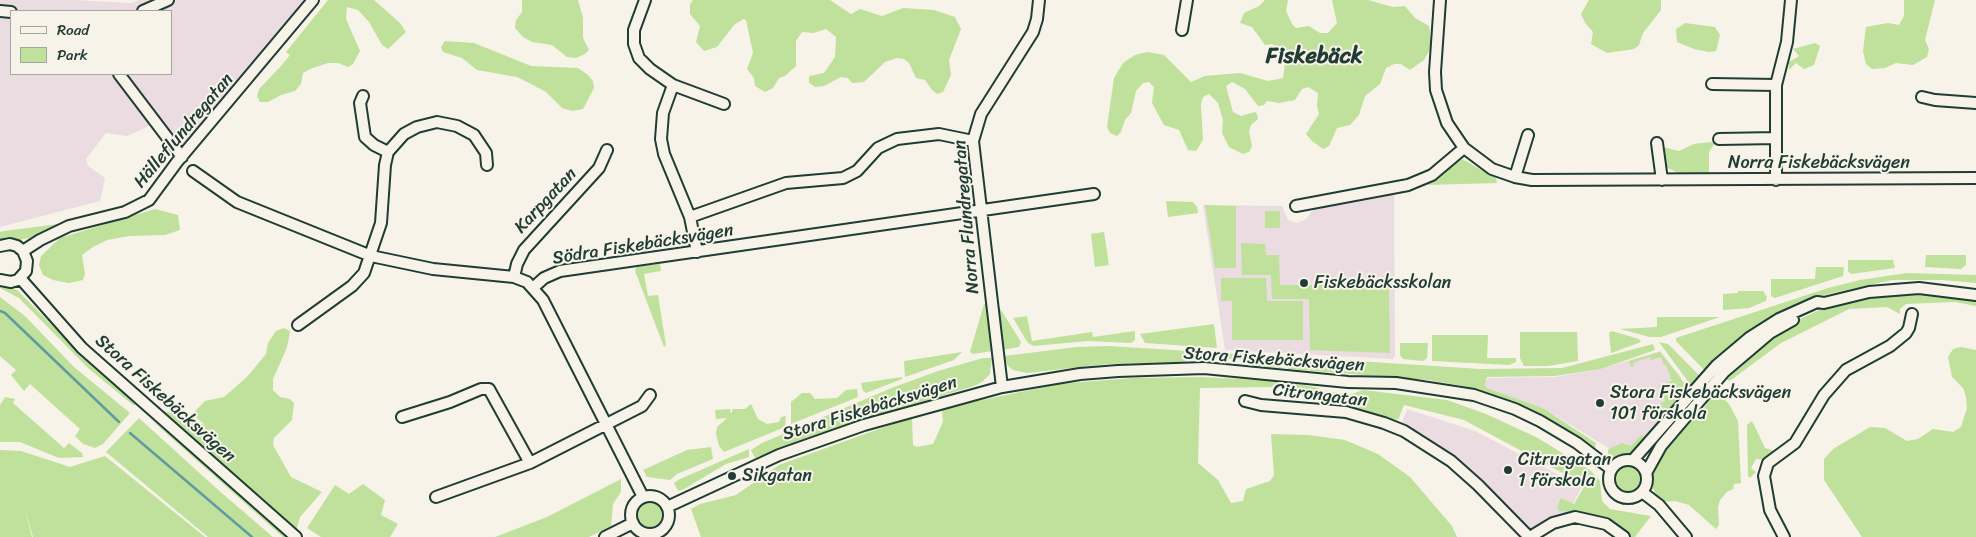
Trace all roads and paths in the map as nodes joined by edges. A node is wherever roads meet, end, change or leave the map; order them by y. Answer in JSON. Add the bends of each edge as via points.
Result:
{"nodes":[{"id":1,"x":168,"y":0,"type":"edge"},
{"id":2,"x":313,"y":0,"type":"edge"},
{"id":3,"x":645,"y":0,"type":"edge"},
{"id":4,"x":1039,"y":0,"type":"edge"},
{"id":5,"x":1187,"y":0,"type":"edge"},
{"id":6,"x":1440,"y":0,"type":"edge"},
{"id":7,"x":1791,"y":0,"type":"edge"},
{"id":8,"x":145,"y":10,"type":"edge"},
{"id":9,"x":1182,"y":30,"type":"dead end"},
{"id":10,"x":119,"y":75,"type":"edge"},
{"id":11,"x":1712,"y":84,"type":"dead end"},
{"id":12,"x":1776,"y":84,"type":"junction"},
{"id":13,"x":673,"y":85,"type":"junction"},
{"id":14,"x":363,"y":96,"type":"dead end"},
{"id":15,"x":1922,"y":97,"type":"dead end"},
{"id":16,"x":1976,"y":103,"type":"edge"},
{"id":17,"x":724,"y":104,"type":"dead end"},
{"id":18,"x":1528,"y":135,"type":"dead end"},
{"id":19,"x":1776,"y":138,"type":"junction"},
{"id":20,"x":1720,"y":139,"type":"dead end"},
{"id":21,"x":973,"y":141,"type":"junction"},
{"id":22,"x":1657,"y":143,"type":"dead end"},
{"id":23,"x":1464,"y":148,"type":"junction"},
{"id":24,"x":607,"y":150,"type":"dead end"},
{"id":25,"x":388,"y":152,"type":"junction"},
{"id":26,"x":182,"y":157,"type":"junction"},
{"id":27,"x":487,"y":165,"type":"dead end"},
{"id":28,"x":193,"y":171,"type":"dead end"},
{"id":29,"x":1515,"y":178,"type":"junction"},
{"id":30,"x":1976,"y":178,"type":"edge"},
{"id":31,"x":1662,"y":180,"type":"junction"},
{"id":32,"x":1776,"y":180,"type":"junction"},
{"id":33,"x":1094,"y":194,"type":"dead end"},
{"id":34,"x":1296,"y":206,"type":"dead end"},
{"id":35,"x":981,"y":212,"type":"junction"},
{"id":36,"x":690,"y":218,"type":"junction"},
{"id":37,"x":0,"y":246,"type":"edge"},
{"id":38,"x":24,"y":251,"type":"junction"},
{"id":39,"x":697,"y":252,"type":"junction"},
{"id":40,"x":371,"y":256,"type":"junction"},
{"id":41,"x":514,"y":277,"type":"junction"},
{"id":42,"x":20,"y":278,"type":"junction"},
{"id":43,"x":0,"y":280,"type":"edge"},
{"id":44,"x":534,"y":287,"type":"junction"},
{"id":45,"x":1976,"y":295,"type":"edge"},
{"id":46,"x":1824,"y":303,"type":"junction"},
{"id":47,"x":1912,"y":314,"type":"dead end"},
{"id":48,"x":298,"y":325,"type":"dead end"},
{"id":49,"x":1002,"y":387,"type":"junction"},
{"id":50,"x":650,"y":395,"type":"dead end"},
{"id":51,"x":1245,"y":401,"type":"dead end"},
{"id":52,"x":402,"y":417,"type":"dead end"},
{"id":53,"x":606,"y":424,"type":"junction"},
{"id":54,"x":1633,"y":460,"type":"junction"},
{"id":55,"x":530,"y":463,"type":"junction"},
{"id":56,"x":1611,"y":469,"type":"junction"},
{"id":57,"x":1646,"y":474,"type":"junction"},
{"id":58,"x":1642,"y":492,"type":"junction"},
{"id":59,"x":436,"y":497,"type":"dead end"},
{"id":60,"x":643,"y":497,"type":"junction"},
{"id":61,"x":667,"y":507,"type":"junction"},
{"id":62,"x":633,"y":524,"type":"junction"},
{"id":63,"x":659,"y":535,"type":"edge"},
{"id":64,"x":296,"y":537,"type":"edge"},
{"id":65,"x":605,"y":537,"type":"edge"},
{"id":66,"x":1529,"y":537,"type":"edge"},
{"id":67,"x":1624,"y":537,"type":"edge"},
{"id":68,"x":1686,"y":537,"type":"edge"},
{"id":69,"x":1784,"y":537,"type":"edge"}],
"edges":[{"from":1,"to":8,"type":"street"},
{"from":2,"to":26,"type":"street","name":"Hälleflundregatan"},
{"from":3,"to":13,"type":"street","via":[[634,30],[636,51],[650,69]]},
{"from":4,"to":21,"type":"street","name":"Norra Flundregatan","via":[[1033,32],[981,114]]},
{"from":5,"to":9,"type":"street"},
{"from":6,"to":23,"type":"street","name":"Norra Fiskebäcksvägen","via":[[1436,90],[1447,123]]},
{"from":7,"to":12,"type":"street","via":[[1787,42]]},
{"from":10,"to":26,"type":"street"},
{"from":11,"to":12,"type":"street"},
{"from":12,"to":19,"type":"street"},
{"from":13,"to":17,"type":"street"},
{"from":13,"to":36,"type":"street","via":[[663,113],[661,139]]},
{"from":14,"to":25,"type":"street","via":[[360,103],[365,137]]},
{"from":15,"to":16,"type":"street"},
{"from":18,"to":29,"type":"street"},
{"from":19,"to":20,"type":"street"},
{"from":19,"to":32,"type":"street"},
{"from":21,"to":35,"type":"street","name":"Norra Flundregatan"},
{"from":21,"to":36,"type":"street","via":[[939,134],[897,139],[878,148],[857,171],[843,178],[786,183]]},
{"from":22,"to":31,"type":"street"},
{"from":23,"to":29,"type":"street","name":"Norra Fiskebäcksvägen","via":[[1492,169]]},
{"from":23,"to":34,"type":"street","via":[[1432,175],[1408,185]]},
{"from":24,"to":41,"type":"street","name":"Karpgatan","via":[[598,168],[524,250]]},
{"from":25,"to":27,"type":"street","via":[[410,130],[440,122],[474,135],[486,153]]},
{"from":25,"to":40,"type":"street","via":[[381,223]]},
{"from":26,"to":38,"type":"street","name":"Hälleflundregatan","via":[[154,196],[140,206],[69,226]]},
{"from":28,"to":40,"type":"street","via":[[236,202]]},
{"from":29,"to":31,"type":"street","name":"Norra Fiskebäcksvägen","via":[[1544,181]]},
{"from":30,"to":32,"type":"street","name":"Norra Fiskebäcksvägen"},
{"from":31,"to":32,"type":"street","name":"Norra Fiskebäcksvägen"},
{"from":33,"to":35,"type":"street","name":"Södra Fiskebäcksvägen"},
{"from":35,"to":39,"type":"street","name":"Södra Fiskebäcksvägen"},
{"from":35,"to":49,"type":"street","name":"Norra Flundregatan"},
{"from":36,"to":39,"type":"street"},
{"from":37,"to":38,"type":"street","via":[[14,245]]},
{"from":38,"to":42,"type":"street","via":[[27,266]]},
{"from":39,"to":44,"type":"street","name":"Södra Fiskebäcksvägen","via":[[560,272],[544,278]]},
{"from":40,"to":41,"type":"street","via":[[451,272]]},
{"from":40,"to":48,"type":"street","via":[[357,281]]},
{"from":41,"to":44,"type":"street"},
{"from":42,"to":43,"type":"street","via":[[10,282]]},
{"from":42,"to":64,"type":"street","name":"Stora Fiskebäcksvägen","via":[[82,348]]},
{"from":44,"to":53,"type":"street"},
{"from":45,"to":46,"type":"street","via":[[1919,288],[1869,292]]},
{"from":46,"to":54,"type":"street","via":[[1817,302],[1779,319],[1736,349],[1717,365]]},
{"from":46,"to":57,"type":"street","via":[[1770,333],[1724,372],[1661,446]]},
{"from":47,"to":69,"type":"street","via":[[1906,333],[1890,346],[1846,370],[1824,395],[1796,443],[1768,463],[1764,476],[1770,510]]},
{"from":49,"to":56,"type":"street","name":"Stora Fiskebäcksvägen","via":[[1080,374],[1204,368],[1434,388],[1474,395],[1515,409],[1577,443]]},
{"from":49,"to":61,"type":"street","name":"Stora Fiskebäcksvägen","via":[[819,440],[753,466]]},
{"from":50,"to":53,"type":"street","via":[[642,406]]},
{"from":51,"to":66,"type":"street","name":"Citrongatan","via":[[1346,412],[1404,431],[1458,467]]},
{"from":52,"to":55,"type":"street","via":[[489,389]]},
{"from":53,"to":55,"type":"street"},
{"from":53,"to":60,"type":"street"},
{"from":54,"to":56,"type":"street","via":[[1623,460]]},
{"from":54,"to":57,"type":"street"},
{"from":55,"to":59,"type":"street"},
{"from":56,"to":58,"type":"street","via":[[1609,483],[1616,494],[1630,498]]},
{"from":57,"to":58,"type":"street","via":[[1647,483]]},
{"from":58,"to":68,"type":"street"},
{"from":60,"to":61,"type":"street","via":[[657,498]]},
{"from":60,"to":62,"type":"street","via":[[633,506]]},
{"from":61,"to":63,"type":"street","via":[[667,523]]},
{"from":62,"to":63,"type":"street","via":[[645,533]]},
{"from":62,"to":65,"type":"street"},
{"from":66,"to":67,"type":"street","via":[[1553,522],[1575,517],[1606,524]]}]}
